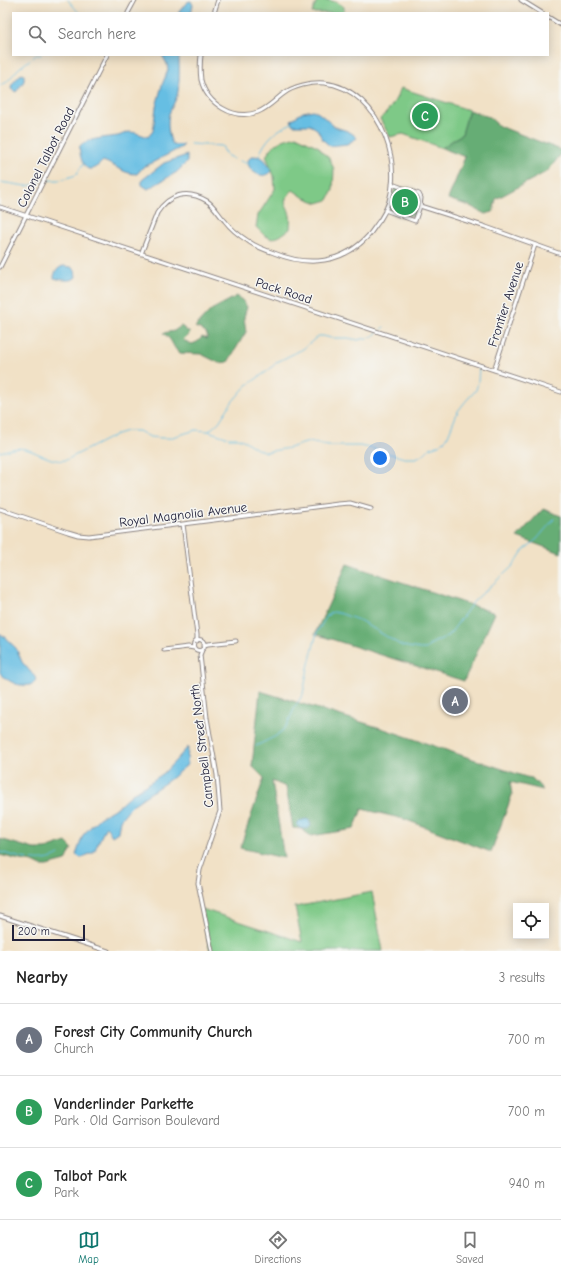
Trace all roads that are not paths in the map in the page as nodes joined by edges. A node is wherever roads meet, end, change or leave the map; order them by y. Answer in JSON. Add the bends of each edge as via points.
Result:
{"nodes":[{"id":1,"x":135,"y":0,"type":"edge"},
{"id":2,"x":218,"y":0,"type":"edge"},
{"id":3,"x":521,"y":0,"type":"edge"},
{"id":4,"x":129,"y":12,"type":"edge"},
{"id":5,"x":214,"y":12,"type":"edge"},
{"id":6,"x":540,"y":12,"type":"edge"},
{"id":7,"x":549,"y":18,"type":"edge"},
{"id":8,"x":561,"y":25,"type":"edge"},
{"id":9,"x":106,"y":56,"type":"edge"},
{"id":10,"x":201,"y":56,"type":"edge"},
{"id":11,"x":392,"y":184,"type":"junction"},
{"id":12,"x":420,"y":206,"type":"junction"},
{"id":13,"x":0,"y":207,"type":"edge"},
{"id":14,"x":385,"y":210,"type":"junction"},
{"id":15,"x":26,"y":216,"type":"junction"},
{"id":16,"x":535,"y":245,"type":"junction"},
{"id":17,"x":142,"y":254,"type":"junction"},
{"id":18,"x":561,"y":254,"type":"edge"},
{"id":19,"x":0,"y":267,"type":"edge"},
{"id":20,"x":494,"y":370,"type":"junction"},
{"id":21,"x":561,"y":392,"type":"edge"},
{"id":22,"x":371,"y":508,"type":"dead end"},
{"id":23,"x":0,"y":509,"type":"edge"},
{"id":24,"x":183,"y":524,"type":"junction"},
{"id":25,"x":236,"y":641,"type":"dead end"},
{"id":26,"x":201,"y":643,"type":"junction"},
{"id":27,"x":188,"y":647,"type":"junction"},
{"id":28,"x":196,"y":649,"type":"junction"},
{"id":29,"x":164,"y":650,"type":"dead end"},
{"id":30,"x":202,"y":650,"type":"junction"},
{"id":31,"x":200,"y":655,"type":"junction"},
{"id":32,"x":0,"y":916,"type":"edge"},
{"id":33,"x":108,"y":951,"type":"edge"},
{"id":34,"x":212,"y":951,"type":"edge"}],
"edges":[{"from":1,"to":4,"type":"street"},
{"from":2,"to":5,"type":"street"},
{"from":3,"to":6,"type":"street"},
{"from":7,"to":8,"type":"street"},
{"from":9,"to":15,"type":"street","name":"Colonel Talbot Road"},
{"from":10,"to":11,"type":"street","via":[[200,74],[206,92],[220,107],[234,113],[259,112],[284,93],[308,84],[324,83],[353,93],[368,107],[382,129],[393,167]]},
{"from":11,"to":12,"type":"street","via":[[420,194]]},
{"from":11,"to":14,"type":"street"},
{"from":12,"to":14,"type":"street","via":[[415,220]]},
{"from":12,"to":16,"type":"street"},
{"from":13,"to":15,"type":"street","name":"Pack Road"},
{"from":14,"to":17,"type":"street","via":[[369,234],[357,246],[340,256],[316,262],[287,258],[257,247],[228,224],[208,201],[193,195],[174,196],[157,213]]},
{"from":15,"to":17,"type":"street","name":"Pack Road"},
{"from":15,"to":19,"type":"street","name":"Colonel Talbot Road"},
{"from":16,"to":18,"type":"street"},
{"from":16,"to":20,"type":"street","name":"Frontier Avenue"},
{"from":17,"to":20,"type":"street","name":"Pack Road"},
{"from":20,"to":21,"type":"street","name":"Pack Road"},
{"from":22,"to":24,"type":"street","name":"Royal Magnolia Avenue","via":[[350,503],[338,504]]},
{"from":23,"to":24,"type":"street","name":"Royal Magnolia Avenue","via":[[78,535],[89,536]]},
{"from":24,"to":26,"type":"street","via":[[197,635]]},
{"from":25,"to":26,"type":"street"},
{"from":26,"to":27,"type":"street"},
{"from":26,"to":28,"type":"street"},
{"from":26,"to":30,"type":"street","name":"Campbell Street North","via":[[204,648]]},
{"from":27,"to":28,"type":"street"},
{"from":27,"to":29,"type":"street"},
{"from":28,"to":30,"type":"street"},
{"from":28,"to":31,"type":"street","name":"Campbell Street North"},
{"from":30,"to":31,"type":"street","name":"Campbell Street North"},
{"from":31,"to":34,"type":"street","name":"Campbell Street North","via":[[220,811],[198,883]]},
{"from":32,"to":33,"type":"street"}]}
